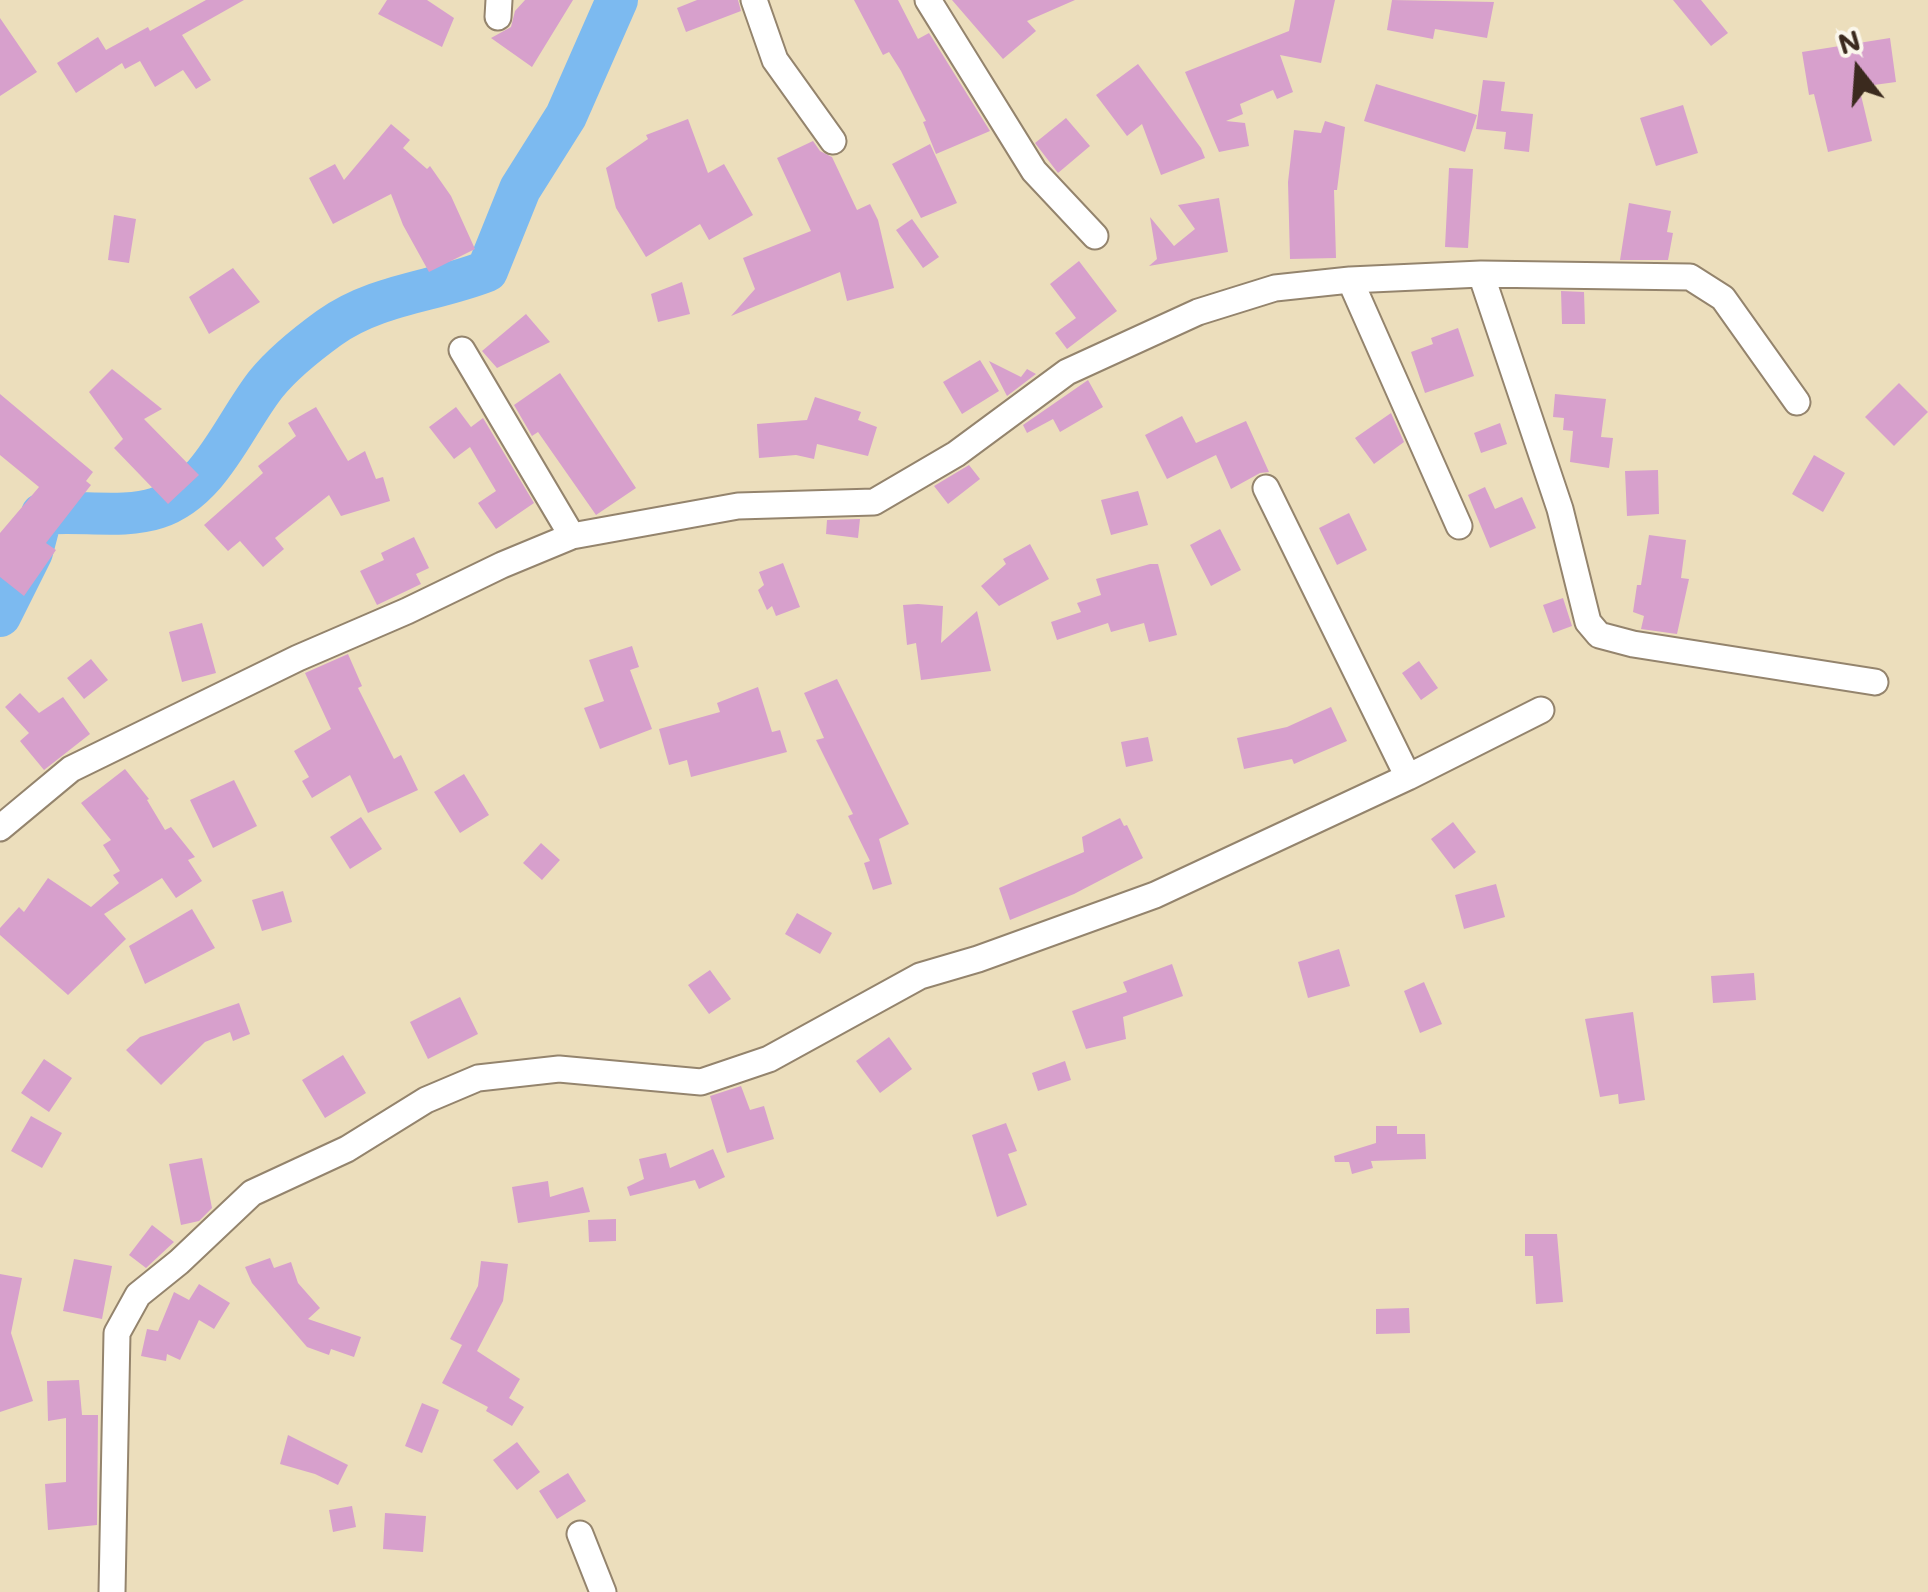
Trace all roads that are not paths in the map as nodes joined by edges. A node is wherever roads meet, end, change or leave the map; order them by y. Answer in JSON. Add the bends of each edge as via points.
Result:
{"nodes":[{"id":1,"x":754,"y":0,"type":"edge"},
{"id":2,"x":928,"y":0,"type":"edge"},
{"id":3,"x":833,"y":141,"type":"dead end"},
{"id":4,"x":1095,"y":236,"type":"dead end"},
{"id":5,"x":1481,"y":274,"type":"junction"},
{"id":6,"x":1350,"y":280,"type":"junction"},
{"id":7,"x":462,"y":350,"type":"dead end"},
{"id":8,"x":1797,"y":402,"type":"dead end"},
{"id":9,"x":1266,"y":488,"type":"dead end"},
{"id":10,"x":1459,"y":526,"type":"dead end"},
{"id":11,"x":572,"y":536,"type":"junction"},
{"id":12,"x":1875,"y":682,"type":"dead end"},
{"id":13,"x":1541,"y":710,"type":"dead end"},
{"id":14,"x":1408,"y":777,"type":"junction"},
{"id":15,"x":0,"y":828,"type":"edge"},
{"id":16,"x":580,"y":1534,"type":"dead end"},
{"id":17,"x":112,"y":1592,"type":"edge"},
{"id":18,"x":604,"y":1592,"type":"edge"}],
"edges":[{"from":1,"to":3,"type":"street","via":[[775,60]]},
{"from":2,"to":4,"type":"street","via":[[1034,171]]},
{"from":5,"to":6,"type":"street"},
{"from":5,"to":8,"type":"street","via":[[1690,276],[1723,298]]},
{"from":5,"to":12,"type":"street","via":[[1560,509],[1588,622],[1599,635]]},
{"from":6,"to":10,"type":"street"},
{"from":6,"to":11,"type":"street","via":[[1275,288],[1198,312],[1067,372],[956,454],[874,502],[738,506]]},
{"from":7,"to":11,"type":"street"},
{"from":9,"to":14,"type":"street"},
{"from":11,"to":15,"type":"street","via":[[298,658],[72,769]]},
{"from":13,"to":14,"type":"street"},
{"from":14,"to":17,"type":"street","via":[[1154,896],[920,976],[769,1059],[702,1082],[559,1070],[478,1078],[252,1193],[138,1295],[116,1333]]},
{"from":16,"to":18,"type":"street"}]}
